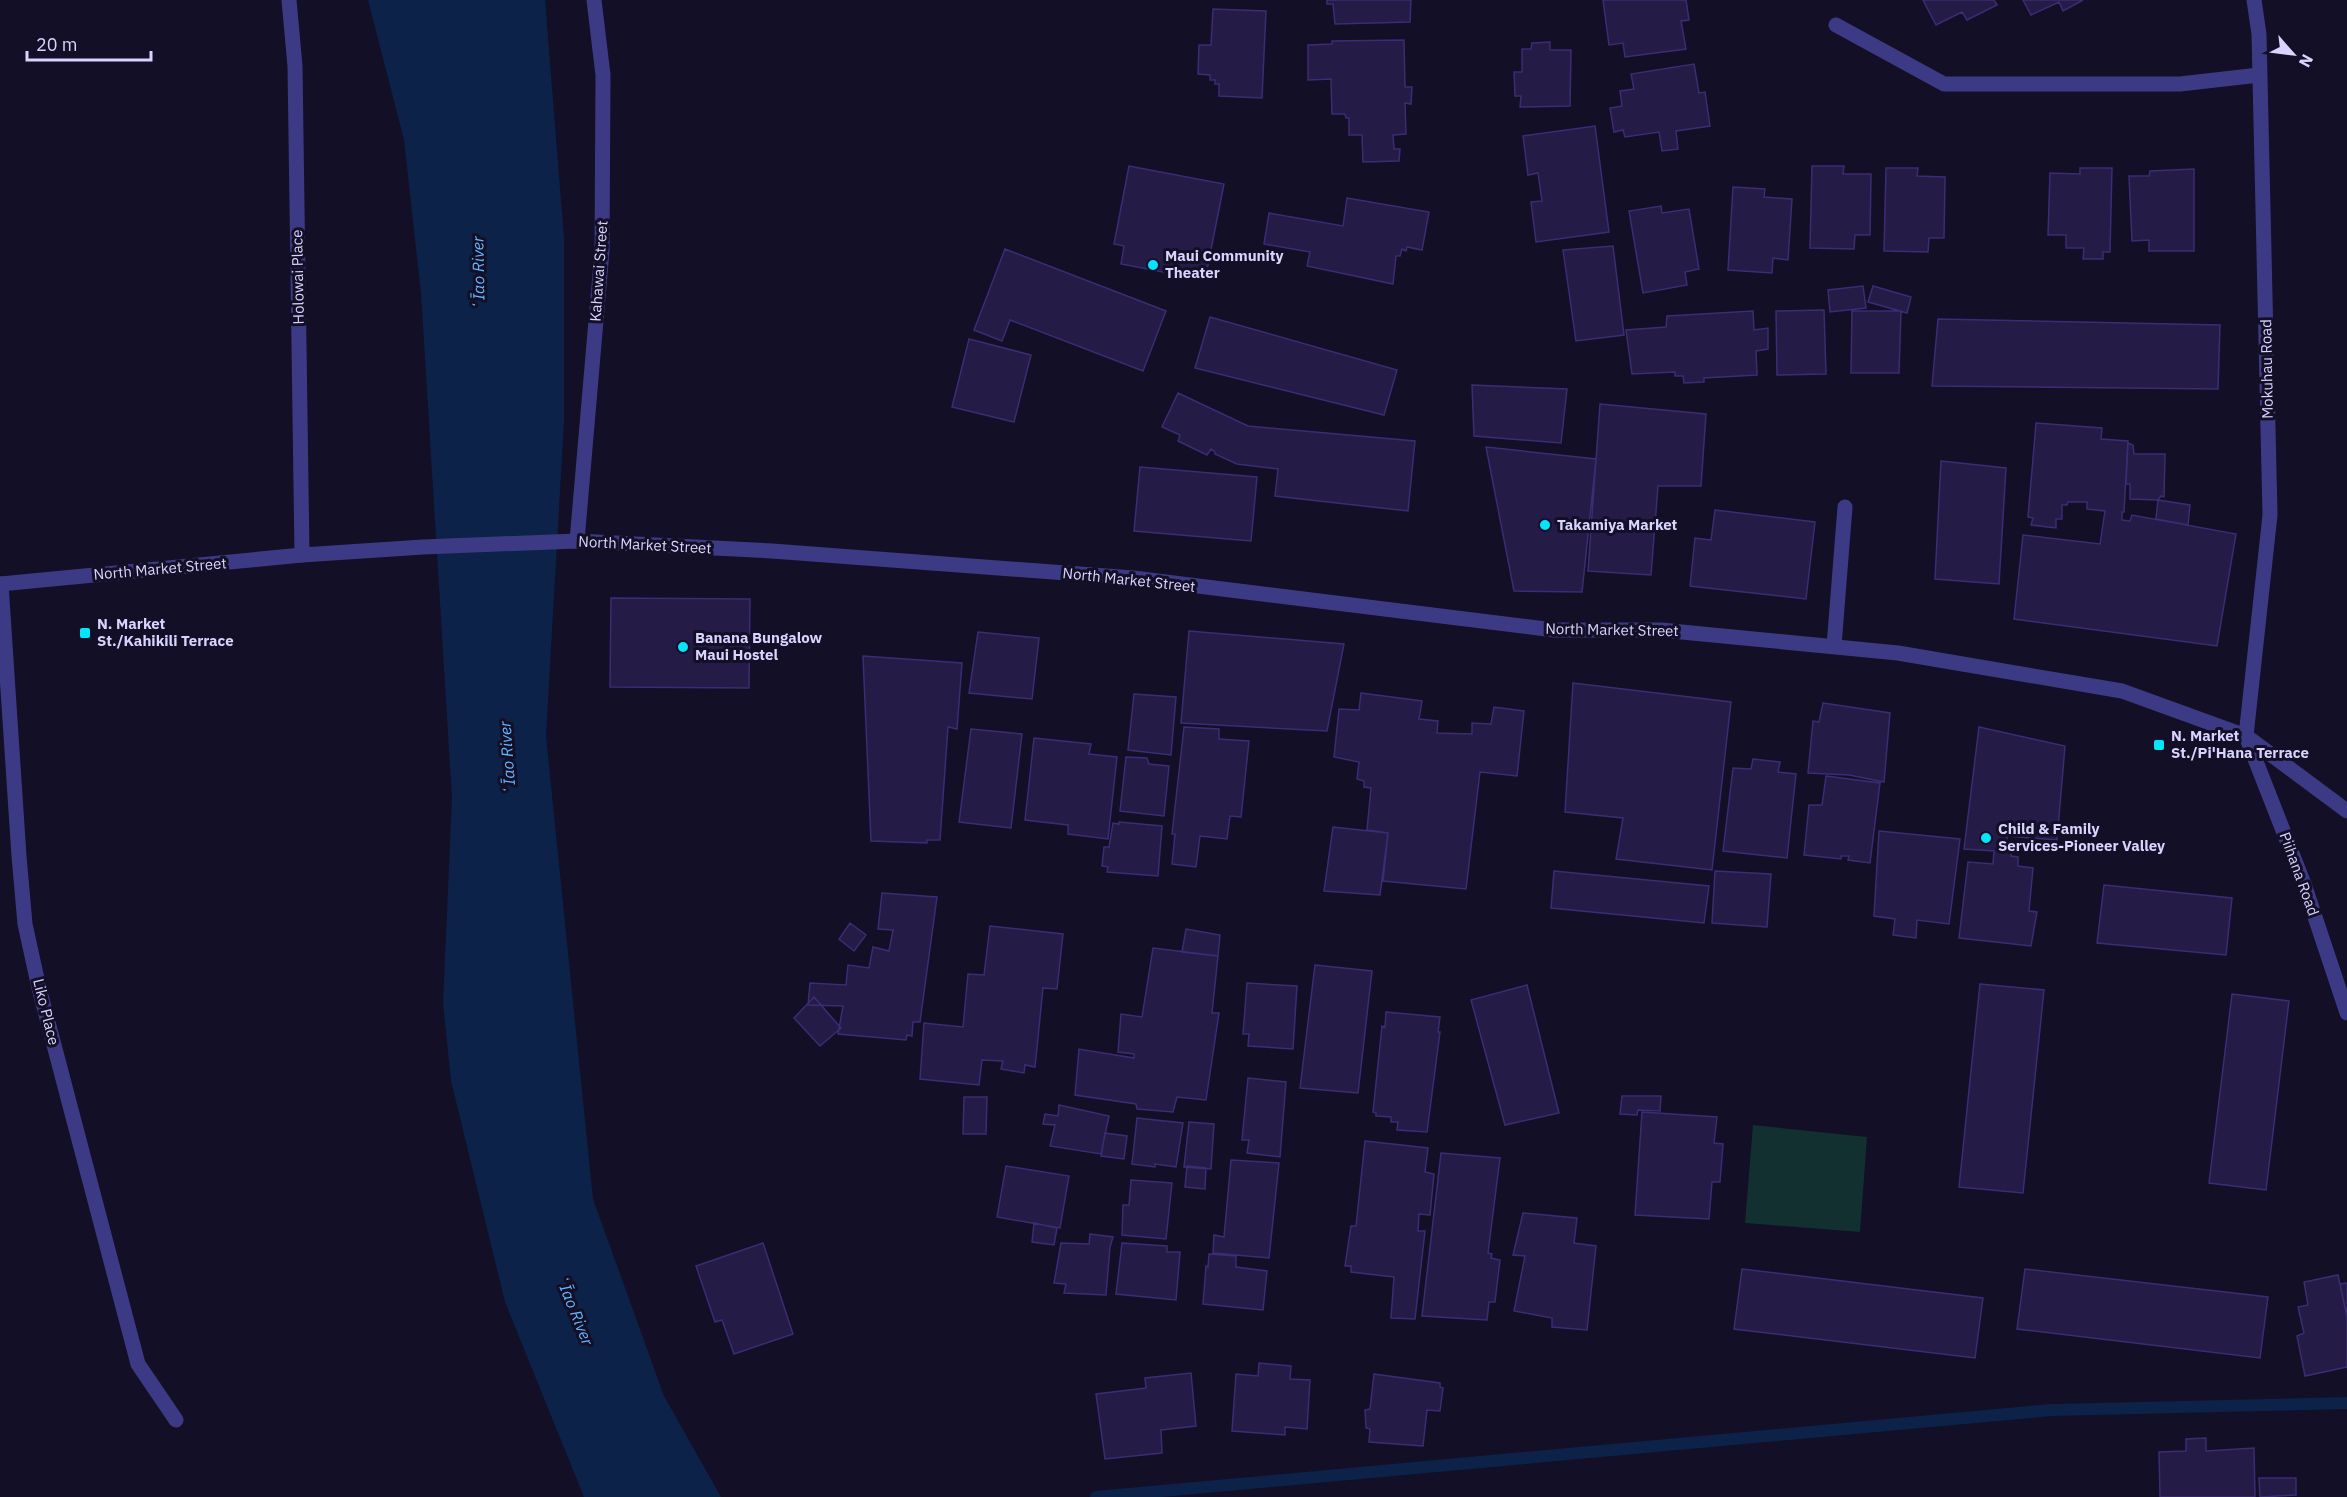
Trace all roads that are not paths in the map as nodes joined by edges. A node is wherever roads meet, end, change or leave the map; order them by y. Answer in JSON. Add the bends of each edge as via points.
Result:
{"nodes":[{"id":1,"x":289,"y":0,"type":"edge"},
{"id":2,"x":594,"y":0,"type":"edge"},
{"id":3,"x":2254,"y":0,"type":"edge"},
{"id":4,"x":1836,"y":25,"type":"dead end"},
{"id":5,"x":2259,"y":75,"type":"junction"},
{"id":6,"x":1845,"y":507,"type":"dead end"},
{"id":7,"x":577,"y":541,"type":"junction"},
{"id":8,"x":302,"y":555,"type":"junction"},
{"id":9,"x":0,"y":584,"type":"edge"},
{"id":10,"x":1834,"y":646,"type":"junction"},
{"id":11,"x":2246,"y":736,"type":"junction"},
{"id":12,"x":2347,"y":811,"type":"edge"},
{"id":13,"x":2347,"y":1014,"type":"edge"},
{"id":14,"x":176,"y":1420,"type":"dead end"}],
"edges":[{"from":1,"to":8,"type":"street","name":"Holowai Place","via":[[295,66]]},
{"from":2,"to":7,"type":"street","name":"Kahawai Street","via":[[603,75],[602,251]]},
{"from":3,"to":5,"type":"street","name":"Mokuhau Road"},
{"from":4,"to":5,"type":"street","via":[[1944,84],[2180,84]]},
{"from":5,"to":11,"type":"street","name":"Mokuhau Road","via":[[2270,515]]},
{"from":6,"to":10,"type":"street"},
{"from":7,"to":8,"type":"street","name":"North Market Street"},
{"from":7,"to":10,"type":"street","name":"North Market Street","via":[[1133,578],[1554,630],[1662,630]]},
{"from":8,"to":9,"type":"street","name":"North Market Street"},
{"from":9,"to":14,"type":"street","name":"Liko Place","via":[[24,913],[39,988],[138,1364]]},
{"from":10,"to":11,"type":"street","name":"North Market Street","via":[[2122,691]]},
{"from":11,"to":12,"type":"street","name":"North Market Street"},
{"from":11,"to":13,"type":"street","name":"Piihana Road","via":[[2304,884]]}]}
